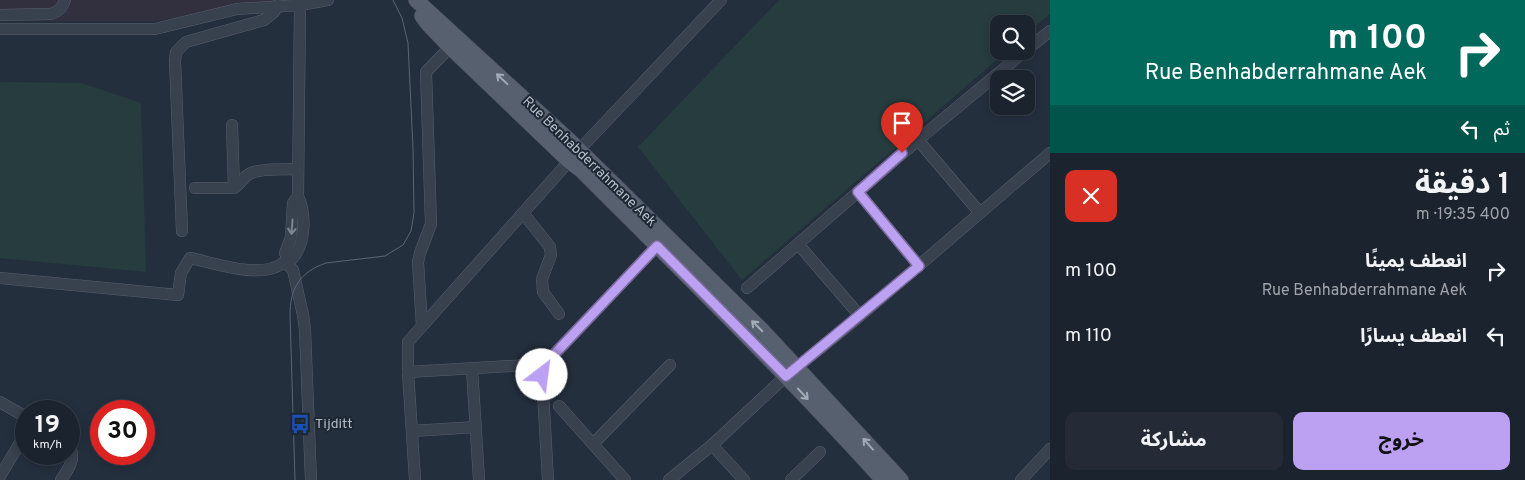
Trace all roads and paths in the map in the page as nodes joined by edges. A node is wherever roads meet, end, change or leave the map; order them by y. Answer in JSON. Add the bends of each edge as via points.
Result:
{"nodes":[{"id":1,"x":64,"y":0,"type":"edge"},
{"id":2,"x":328,"y":0,"type":"edge"},
{"id":3,"x":412,"y":0,"type":"edge"},
{"id":4,"x":416,"y":0,"type":"edge"},
{"id":5,"x":721,"y":0,"type":"edge"},
{"id":6,"x":278,"y":5,"type":"junction"},
{"id":7,"x":300,"y":5,"type":"junction"},
{"id":8,"x":0,"y":15,"type":"edge"},
{"id":9,"x":0,"y":29,"type":"edge"},
{"id":10,"x":1050,"y":31,"type":"edge"},
{"id":11,"x":1035,"y":44,"type":"edge"},
{"id":12,"x":450,"y":47,"type":"junction"},
{"id":13,"x":1015,"y":60,"type":"edge"},
{"id":14,"x":232,"y":126,"type":"dead end"},
{"id":15,"x":918,"y":140,"type":"junction"},
{"id":16,"x":1050,"y":153,"type":"edge"},
{"id":17,"x":574,"y":155,"type":"junction"},
{"id":18,"x":298,"y":169,"type":"junction"},
{"id":19,"x":195,"y":188,"type":"dead end"},
{"id":20,"x":234,"y":188,"type":"junction"},
{"id":21,"x":858,"y":192,"type":"junction"},
{"id":22,"x":523,"y":213,"type":"junction"},
{"id":23,"x":980,"y":213,"type":"junction"},
{"id":24,"x":182,"y":231,"type":"dead end"},
{"id":25,"x":798,"y":244,"type":"junction"},
{"id":26,"x":657,"y":246,"type":"junction"},
{"id":27,"x":286,"y":260,"type":"junction"},
{"id":28,"x":919,"y":266,"type":"junction"},
{"id":29,"x":0,"y":278,"type":"edge"},
{"id":30,"x":747,"y":288,"type":"dead end"},
{"id":31,"x":559,"y":314,"type":"dead end"},
{"id":32,"x":860,"y":316,"type":"junction"},
{"id":33,"x":422,"y":326,"type":"junction"},
{"id":34,"x":545,"y":364,"type":"junction"},
{"id":35,"x":670,"y":364,"type":"dead end"},
{"id":36,"x":472,"y":369,"type":"junction"},
{"id":37,"x":408,"y":372,"type":"junction"},
{"id":38,"x":792,"y":372,"type":"junction"},
{"id":39,"x":0,"y":402,"type":"edge"},
{"id":40,"x":559,"y":406,"type":"dead end"},
{"id":41,"x":15,"y":410,"type":"edge"},
{"id":42,"x":476,"y":427,"type":"junction"},
{"id":43,"x":412,"y":431,"type":"junction"},
{"id":44,"x":592,"y":444,"type":"junction"},
{"id":45,"x":712,"y":446,"type":"junction"},
{"id":46,"x":1050,"y":449,"type":"edge"},
{"id":47,"x":15,"y":451,"type":"edge"},
{"id":48,"x":820,"y":452,"type":"dead end"},
{"id":49,"x":70,"y":465,"type":"edge"},
{"id":50,"x":0,"y":476,"type":"edge"},
{"id":51,"x":61,"y":480,"type":"edge"},
{"id":52,"x":312,"y":480,"type":"edge"},
{"id":53,"x":415,"y":480,"type":"edge"},
{"id":54,"x":479,"y":480,"type":"edge"},
{"id":55,"x":548,"y":480,"type":"edge"},
{"id":56,"x":625,"y":480,"type":"edge"},
{"id":57,"x":669,"y":480,"type":"edge"},
{"id":58,"x":744,"y":480,"type":"edge"},
{"id":59,"x":791,"y":480,"type":"edge"},
{"id":60,"x":883,"y":480,"type":"edge"},
{"id":61,"x":901,"y":480,"type":"edge"},
{"id":62,"x":1021,"y":480,"type":"edge"}],
"edges":[{"from":1,"to":8,"type":"street","via":[[58,11],[51,14]]},
{"from":2,"to":7,"type":"street"},
{"from":3,"to":12,"type":"main road","name":"Rue Benhabderrahmane Aek","via":[[428,24]]},
{"from":17,"to":4,"type":"main road","name":"Rue Benhabderrahmane Aek","one_way":true},
{"from":5,"to":17,"type":"street"},
{"from":6,"to":7,"type":"street"},
{"from":6,"to":9,"type":"street","via":[[237,9],[155,29]]},
{"from":6,"to":24,"type":"street","via":[[264,20],[186,42],[176,52]]},
{"from":7,"to":18,"type":"street"},
{"from":10,"to":11,"type":"street"},
{"from":12,"to":17,"type":"main road","name":"Rue Benhabderrahmane Aek"},
{"from":12,"to":33,"type":"street","via":[[426,72],[431,224],[418,262]]},
{"from":13,"to":15,"type":"street"},
{"from":14,"to":20,"type":"street"},
{"from":15,"to":21,"type":"street"},
{"from":15,"to":23,"type":"street"},
{"from":16,"to":23,"type":"street"},
{"from":17,"to":22,"type":"street"},
{"from":17,"to":26,"type":"main road","name":"Rue Benhabderrahmane Aek","via":[[581,170]]},
{"from":38,"to":17,"type":"main road","name":"Rue Benhabderrahmane Aek","one_way":true,"via":[[762,330]]},
{"from":18,"to":20,"type":"street","via":[[256,171]]},
{"from":18,"to":27,"type":"street","via":[[298,196],[293,203],[292,238],[285,253]]},
{"from":19,"to":20,"type":"street"},
{"from":21,"to":25,"type":"street"},
{"from":21,"to":28,"type":"street"},
{"from":22,"to":31,"type":"street","via":[[550,247],[551,255],[542,279],[543,292]]},
{"from":22,"to":33,"type":"street"},
{"from":23,"to":28,"type":"street"},
{"from":25,"to":30,"type":"street"},
{"from":25,"to":32,"type":"street"},
{"from":26,"to":34,"type":"street"},
{"from":26,"to":38,"type":"main road","name":"Rue Benhabderrahmane Aek"},
{"from":27,"to":29,"type":"street","via":[[269,270],[259,270],[190,258],[181,273],[178,295]]},
{"from":27,"to":52,"type":"street","via":[[293,270],[304,323]]},
{"from":28,"to":32,"type":"street"},
{"from":32,"to":38,"type":"street"},
{"from":33,"to":37,"type":"street","via":[[408,342]]},
{"from":34,"to":36,"type":"street"},
{"from":34,"to":55,"type":"street","via":[[542,375]]},
{"from":35,"to":44,"type":"street"},
{"from":36,"to":37,"type":"street"},
{"from":36,"to":42,"type":"street"},
{"from":37,"to":43,"type":"street"},
{"from":38,"to":45,"type":"street"},
{"from":38,"to":60,"type":"main road","name":"Rue Benhabderrahmane Aek","one_way":true},
{"from":61,"to":38,"type":"main road","name":"Rue Benhabderrahmane Aek","one_way":true},
{"from":39,"to":41,"type":"street"},
{"from":40,"to":44,"type":"street"},
{"from":42,"to":43,"type":"street"},
{"from":42,"to":54,"type":"street"},
{"from":43,"to":53,"type":"street"},
{"from":44,"to":56,"type":"street"},
{"from":45,"to":57,"type":"street"},
{"from":45,"to":58,"type":"street"},
{"from":46,"to":62,"type":"street"},
{"from":47,"to":50,"type":"street"},
{"from":48,"to":59,"type":"street"},
{"from":49,"to":51,"type":"street"}]}
